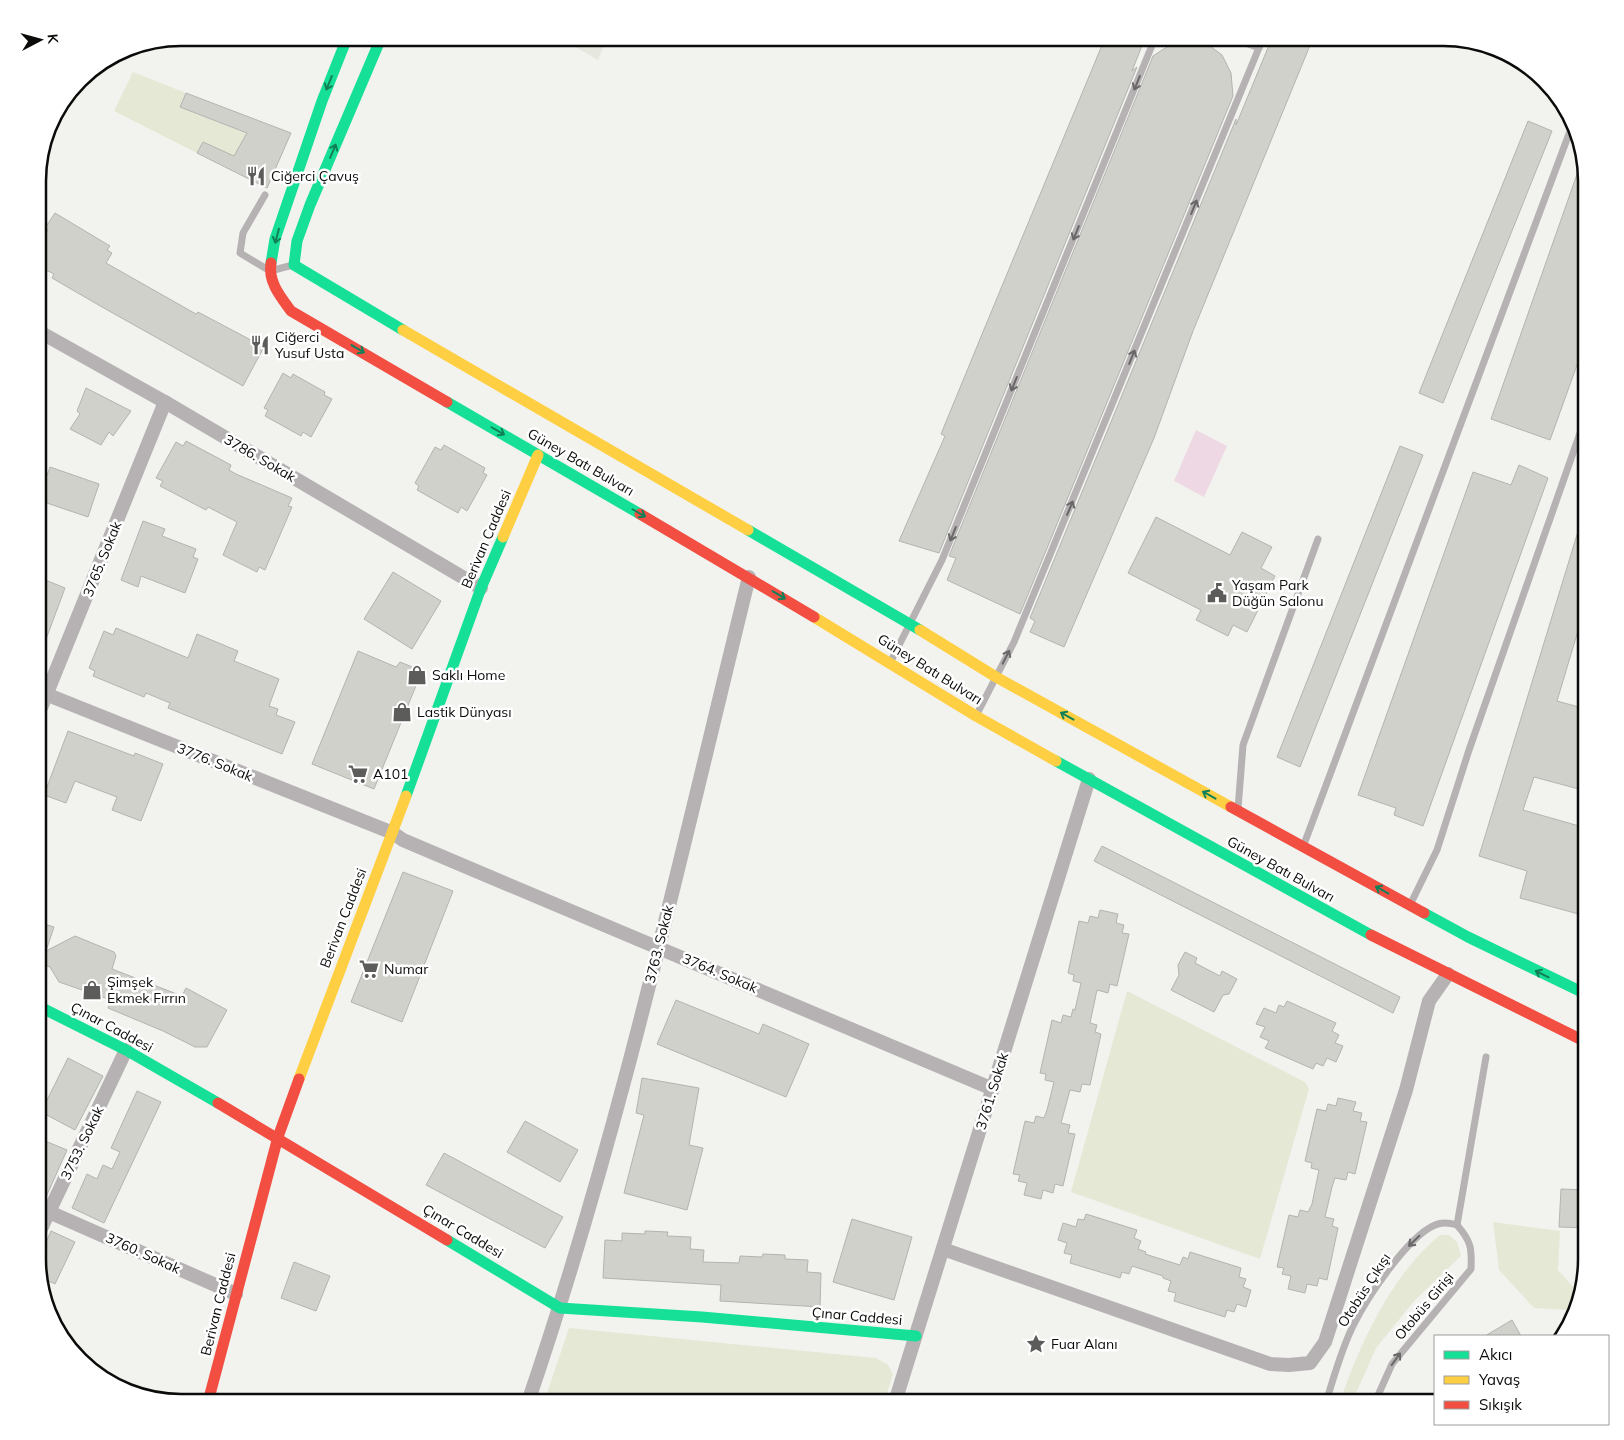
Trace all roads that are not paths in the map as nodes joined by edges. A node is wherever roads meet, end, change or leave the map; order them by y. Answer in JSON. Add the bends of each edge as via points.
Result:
{"nodes":[{"id":1,"x":1152,"y":46,"type":"edge"},
{"id":2,"x":1254,"y":46,"type":"edge"},
{"id":3,"x":343,"y":47,"type":"edge"},
{"id":4,"x":377,"y":47,"type":"edge"},
{"id":5,"x":1259,"y":48,"type":"joint"},
{"id":6,"x":1569,"y":133,"type":"edge"},
{"id":7,"x":265,"y":195,"type":"dead end"},
{"id":8,"x":294,"y":265,"type":"junction"},
{"id":9,"x":270,"y":271,"type":"junction"},
{"id":10,"x":47,"y":336,"type":"edge"},
{"id":11,"x":164,"y":402,"type":"junction"},
{"id":12,"x":1577,"y":441,"type":"edge"},
{"id":13,"x":538,"y":455,"type":"junction"},
{"id":14,"x":1318,"y":539,"type":"dead end"},
{"id":15,"x":749,"y":577,"type":"junction"},
{"id":16,"x":481,"y":588,"type":"junction"},
{"id":17,"x":910,"y":624,"type":"junction"},
{"id":18,"x":890,"y":663,"type":"junction"},
{"id":19,"x":996,"y":677,"type":"junction"},
{"id":20,"x":47,"y":681,"type":"edge"},
{"id":21,"x":47,"y":695,"type":"edge"},
{"id":22,"x":976,"y":716,"type":"junction"},
{"id":23,"x":1089,"y":779,"type":"junction"},
{"id":24,"x":1238,"y":811,"type":"junction"},
{"id":25,"x":393,"y":833,"type":"junction"},
{"id":26,"x":1303,"y":847,"type":"junction"},
{"id":27,"x":1410,"y":905,"type":"junction"},
{"id":28,"x":658,"y":947,"type":"junction"},
{"id":29,"x":1448,"y":974,"type":"junction"},
{"id":30,"x":1578,"y":990,"type":"edge"},
{"id":31,"x":47,"y":1010,"type":"edge"},
{"id":32,"x":1578,"y":1038,"type":"edge"},
{"id":33,"x":126,"y":1050,"type":"junction"},
{"id":34,"x":1486,"y":1057,"type":"dead end"},
{"id":35,"x":993,"y":1089,"type":"junction"},
{"id":36,"x":278,"y":1136,"type":"junction"},
{"id":37,"x":49,"y":1212,"type":"junction"},
{"id":38,"x":47,"y":1216,"type":"edge"},
{"id":39,"x":1457,"y":1225,"type":"junction"},
{"id":40,"x":943,"y":1249,"type":"junction"},
{"id":41,"x":236,"y":1294,"type":"junction"},
{"id":42,"x":560,"y":1308,"type":"junction"},
{"id":43,"x":916,"y":1336,"type":"junction"},
{"id":44,"x":210,"y":1394,"type":"edge"},
{"id":45,"x":531,"y":1394,"type":"edge"},
{"id":46,"x":898,"y":1394,"type":"edge"},
{"id":47,"x":1329,"y":1394,"type":"edge"},
{"id":48,"x":1379,"y":1394,"type":"edge"}],
"edges":[{"from":1,"to":17,"type":"lane","one_way":true,"via":[[942,560]]},
{"from":2,"to":5,"type":"lane"},
{"from":3,"to":9,"type":"street","one_way":true,"via":[[275,239]]},
{"from":8,"to":4,"type":"street","one_way":true,"via":[[297,242],[310,205]]},
{"from":19,"to":5,"type":"lane","one_way":true,"via":[[1077,492]]},
{"from":6,"to":26,"type":"lane"},
{"from":7,"to":9,"type":"lane","via":[[243,233],[240,253]]},
{"from":8,"to":9,"type":"lane"},
{"from":8,"to":17,"type":"street","name":"Güney Batı Bulvarı"},
{"from":9,"to":13,"type":"street","name":"Güney Batı Bulvarı","one_way":true,"via":[[276,292],[291,311]]},
{"from":10,"to":11,"type":"street","name":"3786. Sokak"},
{"from":11,"to":16,"type":"street","name":"3786. Sokak"},
{"from":11,"to":20,"type":"street","name":"3765. Sokak"},
{"from":12,"to":27,"type":"lane","via":[[1437,850]]},
{"from":13,"to":15,"type":"street","name":"Güney Batı Bulvarı","one_way":true},
{"from":13,"to":16,"type":"street","name":"Berivan Caddesi"},
{"from":14,"to":24,"type":"lane","via":[[1243,745]]},
{"from":15,"to":18,"type":"street","name":"Güney Batı Bulvarı","one_way":true},
{"from":15,"to":28,"type":"street","name":"3763. Sokak"},
{"from":16,"to":25,"type":"street","name":"Berivan Caddesi"},
{"from":17,"to":18,"type":"lane"},
{"from":17,"to":19,"type":"street","name":"Güney Batı Bulvarı"},
{"from":18,"to":22,"type":"street","name":"Güney Batı Bulvarı"},
{"from":19,"to":22,"type":"lane"},
{"from":24,"to":19,"type":"street","name":"Güney Batı Bulvarı","one_way":true},
{"from":21,"to":25,"type":"street","name":"3776. Sokak"},
{"from":22,"to":23,"type":"street","name":"Güney Batı Bulvarı"},
{"from":23,"to":29,"type":"street","name":"Güney Batı Bulvarı","via":[[1376,938]]},
{"from":23,"to":35,"type":"street","name":"3761. Sokak"},
{"from":24,"to":26,"type":"street","name":"Güney Batı Bulvarı"},
{"from":25,"to":28,"type":"street","name":"3764. Sokak","via":[[468,868]]},
{"from":25,"to":36,"type":"street","name":"Berivan Caddesi"},
{"from":27,"to":26,"type":"street","name":"Güney Batı Bulvarı","one_way":true},
{"from":30,"to":27,"type":"street","name":"Güney Batı Bulvarı","one_way":true},
{"from":28,"to":35,"type":"street","name":"3764. Sokak"},
{"from":28,"to":42,"type":"street","name":"3763. Sokak"},
{"from":29,"to":32,"type":"street","name":"Güney Batı Bulvarı"},
{"from":29,"to":40,"type":"street","via":[[1429,1001],[1406,1090],[1326,1342],[1310,1363],[1270,1364]]},
{"from":31,"to":33,"type":"street","name":"Çınar Caddesi"},
{"from":33,"to":36,"type":"street","name":"Çınar Caddesi"},
{"from":33,"to":37,"type":"street","name":"3753. Sokak"},
{"from":34,"to":39,"type":"lane"},
{"from":35,"to":40,"type":"street","name":"3761. Sokak"},
{"from":36,"to":41,"type":"street","name":"Berivan Caddesi"},
{"from":36,"to":42,"type":"street","name":"Çınar Caddesi"},
{"from":37,"to":38,"type":"street","name":"3753. Sokak"},
{"from":37,"to":41,"type":"street","name":"3760. Sokak"},
{"from":39,"to":47,"type":"lane","name":"Otobüs Çıkışı","one_way":true,"via":[[1436,1224],[1416,1238],[1395,1261],[1353,1326]]},
{"from":48,"to":39,"type":"lane","name":"Otobüs Girişi","one_way":true,"via":[[1392,1364],[1471,1269],[1469,1237]]},
{"from":40,"to":43,"type":"street","name":"3761. Sokak"},
{"from":41,"to":44,"type":"street","name":"Berivan Caddesi"},
{"from":42,"to":43,"type":"street","name":"Çınar Caddesi"},
{"from":42,"to":45,"type":"street","name":"3763. Sokak"},
{"from":43,"to":46,"type":"street","name":"3761. Sokak"}]}
